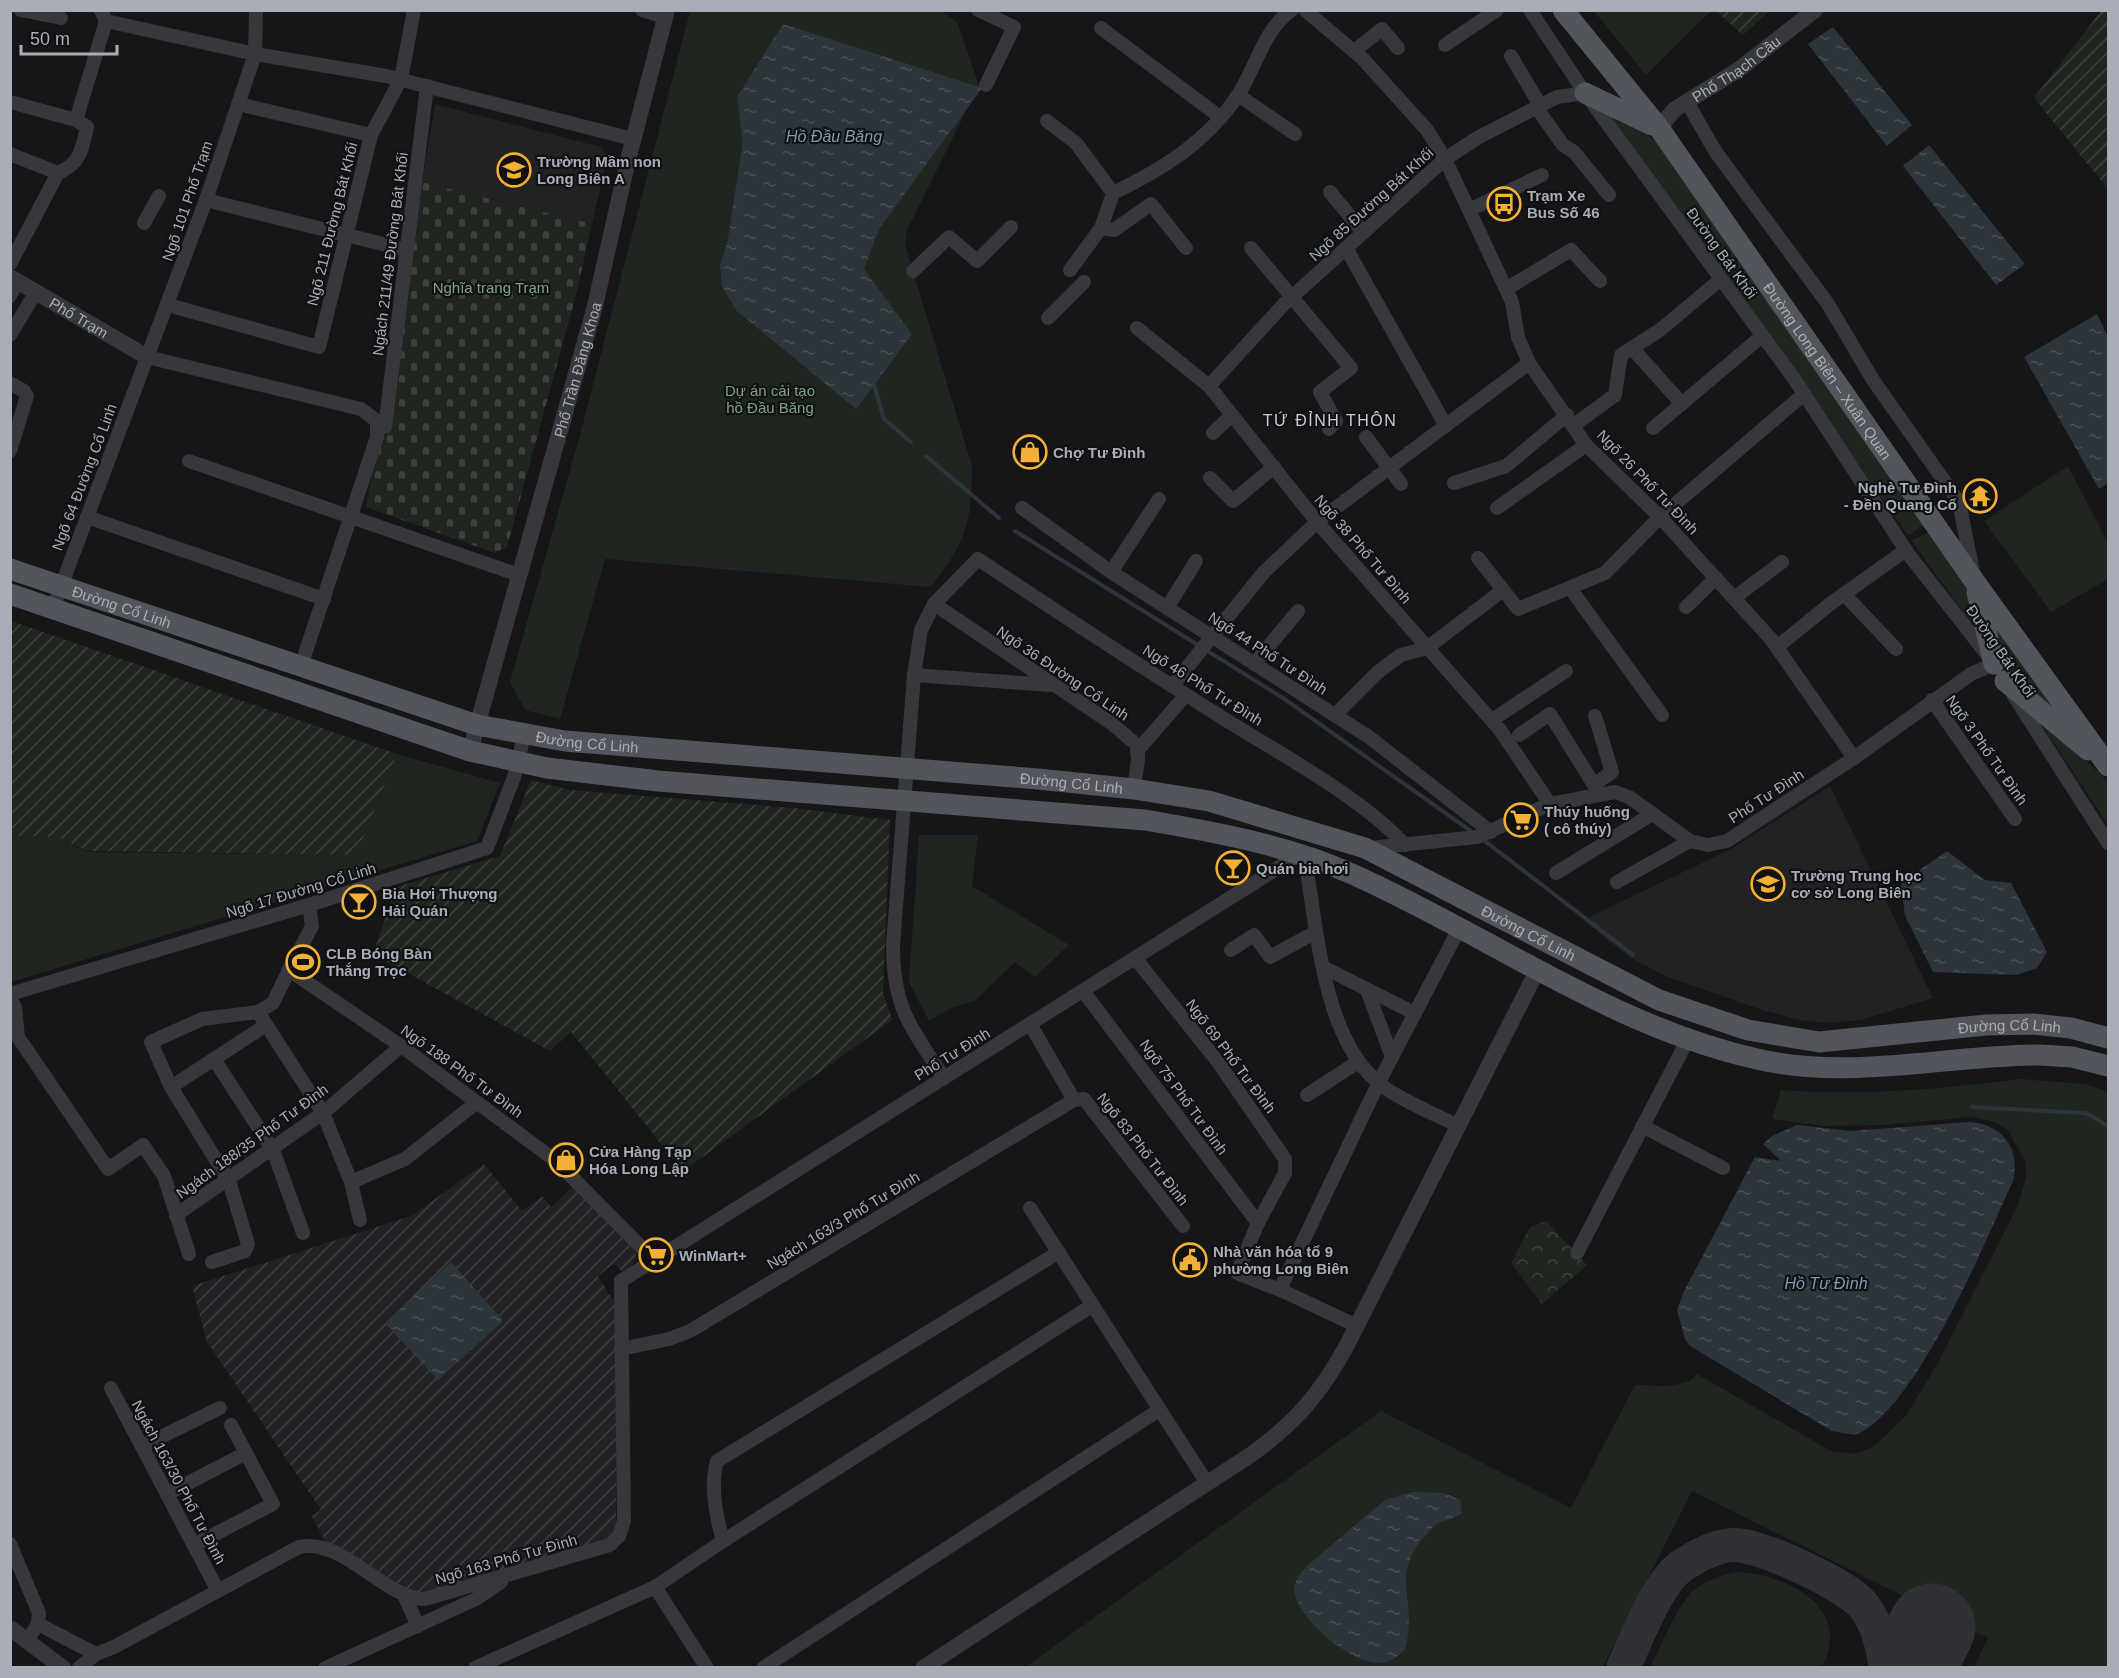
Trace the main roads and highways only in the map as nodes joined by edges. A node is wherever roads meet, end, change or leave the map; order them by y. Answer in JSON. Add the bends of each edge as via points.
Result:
{"nodes":[{"id":1,"x":1563,"y":10,"type":"edge"},
{"id":2,"x":1586,"y":93,"type":"road end"},
{"id":3,"x":1659,"y":128,"type":"junction"},
{"id":4,"x":10,"y":569,"type":"edge"},
{"id":5,"x":1975,"y":582,"type":"junction"},
{"id":6,"x":10,"y":594,"type":"edge"},
{"id":7,"x":2109,"y":767,"type":"edge"},
{"id":8,"x":1627,"y":984,"type":"junction"},
{"id":9,"x":1615,"y":1010,"type":"junction"},
{"id":10,"x":2109,"y":1038,"type":"edge"},
{"id":11,"x":2109,"y":1066,"type":"edge"}],
"edges":[{"from":1,"to":3,"type":"main road","name":"Đường Long Biên – Xuân Quan"},
{"from":2,"to":3,"type":"main road"},
{"from":3,"to":5,"type":"main road","name":"Đường Long Biên – Xuân Quan"},
{"from":4,"to":8,"type":"main road","name":"Đường Cổ Linh","via":[[477,726],[524,736],[1134,789],[1209,801],[1365,848]]},
{"from":5,"to":7,"type":"main road","name":"Đường Long Biên – Xuân Quan"},
{"from":5,"to":7,"type":"main road","via":[[2000,673]]},
{"from":6,"to":9,"type":"main road","name":"Đường Cổ Linh","via":[[470,751],[517,763],[658,781],[1145,820],[1217,832],[1302,855],[1350,873]]},
{"from":8,"to":9,"type":"main road"},
{"from":8,"to":10,"type":"main road","name":"Đường Cổ Linh","via":[[1659,1000],[1749,1030],[1818,1042],[2033,1024]]},
{"from":9,"to":11,"type":"main road","name":"Đường Cổ Linh","via":[[1688,1039],[1757,1059],[1822,1069],[2008,1055],[2072,1057]]}]}
